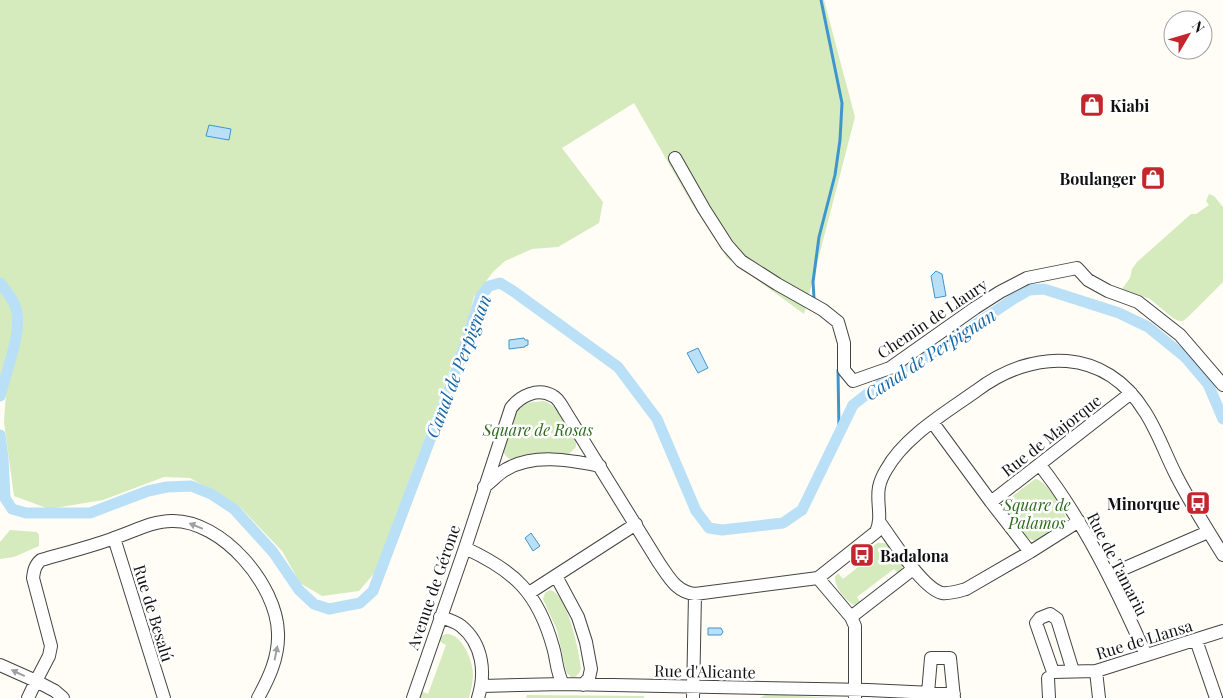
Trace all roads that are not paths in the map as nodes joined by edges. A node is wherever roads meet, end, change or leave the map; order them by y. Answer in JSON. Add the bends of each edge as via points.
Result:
{"nodes":[{"id":1,"x":675,"y":158,"type":"dead end"},
{"id":2,"x":1223,"y":385,"type":"edge"},
{"id":3,"x":1130,"y":393,"type":"junction"},
{"id":4,"x":933,"y":423,"type":"junction"},
{"id":5,"x":1040,"y":465,"type":"junction"},
{"id":6,"x":600,"y":466,"type":"junction"},
{"id":7,"x":484,"y":487,"type":"junction"},
{"id":8,"x":991,"y":502,"type":"junction"},
{"id":9,"x":1079,"y":521,"type":"junction"},
{"id":10,"x":880,"y":523,"type":"junction"},
{"id":11,"x":636,"y":524,"type":"junction"},
{"id":12,"x":1208,"y":532,"type":"junction"},
{"id":13,"x":114,"y":538,"type":"junction"},
{"id":14,"x":465,"y":548,"type":"junction"},
{"id":15,"x":1030,"y":552,"type":"junction"},
{"id":16,"x":1223,"y":555,"type":"edge"},
{"id":17,"x":913,"y":569,"type":"junction"},
{"id":18,"x":1109,"y":575,"type":"junction"},
{"id":19,"x":556,"y":576,"type":"junction"},
{"id":20,"x":818,"y":578,"type":"junction"},
{"id":21,"x":529,"y":593,"type":"junction"},
{"id":22,"x":695,"y":594,"type":"junction"},
{"id":23,"x":440,"y":617,"type":"junction"},
{"id":24,"x":851,"y":618,"type":"junction"},
{"id":25,"x":1223,"y":631,"type":"edge"},
{"id":26,"x":1196,"y":640,"type":"junction"},
{"id":27,"x":1146,"y":655,"type":"junction"},
{"id":28,"x":0,"y":665,"type":"edge"},
{"id":29,"x":1073,"y":671,"type":"dead end"},
{"id":30,"x":1096,"y":671,"type":"junction"},
{"id":31,"x":1048,"y":678,"type":"dead end"},
{"id":32,"x":36,"y":681,"type":"junction"},
{"id":33,"x":563,"y":684,"type":"junction"},
{"id":34,"x":583,"y":685,"type":"junction"},
{"id":35,"x":480,"y":692,"type":"edge"},
{"id":36,"x":694,"y":692,"type":"edge"},
{"id":37,"x":753,"y":693,"type":"edge"},
{"id":38,"x":928,"y":693,"type":"junction"},
{"id":39,"x":855,"y":694,"type":"edge"},
{"id":40,"x":954,"y":696,"type":"edge"},
{"id":41,"x":28,"y":698,"type":"edge"},
{"id":42,"x":64,"y":698,"type":"edge"},
{"id":43,"x":164,"y":698,"type":"edge"},
{"id":44,"x":258,"y":698,"type":"edge"},
{"id":45,"x":413,"y":698,"type":"edge"},
{"id":46,"x":1049,"y":698,"type":"edge"},
{"id":47,"x":1099,"y":698,"type":"edge"},
{"id":48,"x":1216,"y":698,"type":"edge"}],
"edges":[{"from":1,"to":2,"type":"street","name":"Chemin de Llaury","via":[[704,209],[741,261],[838,322],[844,342],[844,370],[853,382],[890,368],[975,308],[1027,278],[1077,268],[1088,280],[1138,302],[1180,335]]},
{"from":3,"to":4,"type":"street","via":[[1115,377],[1098,368],[1071,360],[1048,360],[1004,373],[984,384]]},
{"from":3,"to":5,"type":"street","name":"Rue de Majorque"},
{"from":3,"to":12,"type":"street","via":[[1145,412]]},
{"from":4,"to":8,"type":"street"},
{"from":4,"to":10,"type":"street","via":[[904,445],[884,473],[878,488]]},
{"from":5,"to":8,"type":"street","name":"Rue de Majorque"},
{"from":5,"to":9,"type":"street","name":"Rue de Tamariu"},
{"from":6,"to":7,"type":"street","via":[[559,459],[530,461],[506,470]]},
{"from":6,"to":7,"type":"street","name":"Avenue de Gérone","via":[[554,396],[544,392],[524,395],[511,408]]},
{"from":6,"to":11,"type":"street","name":"Avenue de Gérone"},
{"from":7,"to":14,"type":"street","name":"Avenue de Gérone"},
{"from":8,"to":15,"type":"street"},
{"from":9,"to":15,"type":"street"},
{"from":9,"to":18,"type":"street","name":"Rue de Tamariu"},
{"from":10,"to":17,"type":"street"},
{"from":10,"to":20,"type":"street","via":[[876,532]]},
{"from":11,"to":19,"type":"street"},
{"from":11,"to":22,"type":"street","name":"Avenue de Gérone","via":[[675,586]]},
{"from":12,"to":16,"type":"street"},
{"from":12,"to":18,"type":"street"},
{"from":13,"to":32,"type":"street","via":[[41,560],[34,569],[33,578],[51,646]]},
{"from":13,"to":43,"type":"street","name":"Rue de Besalú"},
{"from":44,"to":13,"type":"street","one_way":true,"via":[[274,663],[278,646],[277,620],[271,599],[235,550],[210,532],[187,522],[154,522]]},
{"from":14,"to":21,"type":"street","via":[[503,569]]},
{"from":14,"to":23,"type":"street","name":"Avenue de Gérone"},
{"from":15,"to":17,"type":"street","via":[[966,589],[955,592],[942,593]]},
{"from":17,"to":24,"type":"street"},
{"from":18,"to":27,"type":"street","name":"Rue de Tamariu"},
{"from":19,"to":21,"type":"street"},
{"from":19,"to":34,"type":"street","via":[[578,617],[586,642],[590,669],[589,678]]},
{"from":20,"to":22,"type":"street"},
{"from":20,"to":24,"type":"street"},
{"from":21,"to":33,"type":"street","via":[[542,614],[554,649],[557,673]]},
{"from":22,"to":36,"type":"street"},
{"from":23,"to":35,"type":"street","via":[[461,626],[473,640],[481,657]]},
{"from":23,"to":45,"type":"street","name":"Avenue de Gérone"},
{"from":24,"to":39,"type":"street","via":[[855,626]]},
{"from":25,"to":26,"type":"street","name":"Rue de Llansa"},
{"from":26,"to":27,"type":"street","name":"Rue de Llansa"},
{"from":26,"to":48,"type":"street"},
{"from":27,"to":30,"type":"street","name":"Rue de Llansa"},
{"from":32,"to":28,"type":"street","one_way":true},
{"from":29,"to":30,"type":"street","name":"Rue de Llansa"},
{"from":30,"to":47,"type":"street"},
{"from":31,"to":46,"type":"street"},
{"from":32,"to":41,"type":"street"},
{"from":32,"to":42,"type":"street"},
{"from":33,"to":34,"type":"street","name":"Rue d'Alicante"},
{"from":33,"to":35,"type":"street","name":"Rue d'Alicante"},
{"from":34,"to":36,"type":"street","name":"Rue d'Alicante"},
{"from":36,"to":37,"type":"street","name":"Rue d'Alicante"},
{"from":37,"to":39,"type":"street","name":"Rue d'Alicante"},
{"from":38,"to":39,"type":"street","name":"Rue d'Alicante"},
{"from":38,"to":40,"type":"street","name":"Rue d'Alicante"},
{"from":38,"to":40,"type":"street","name":"Rue d'Alicante","via":[[931,658],[950,658]]}]}
